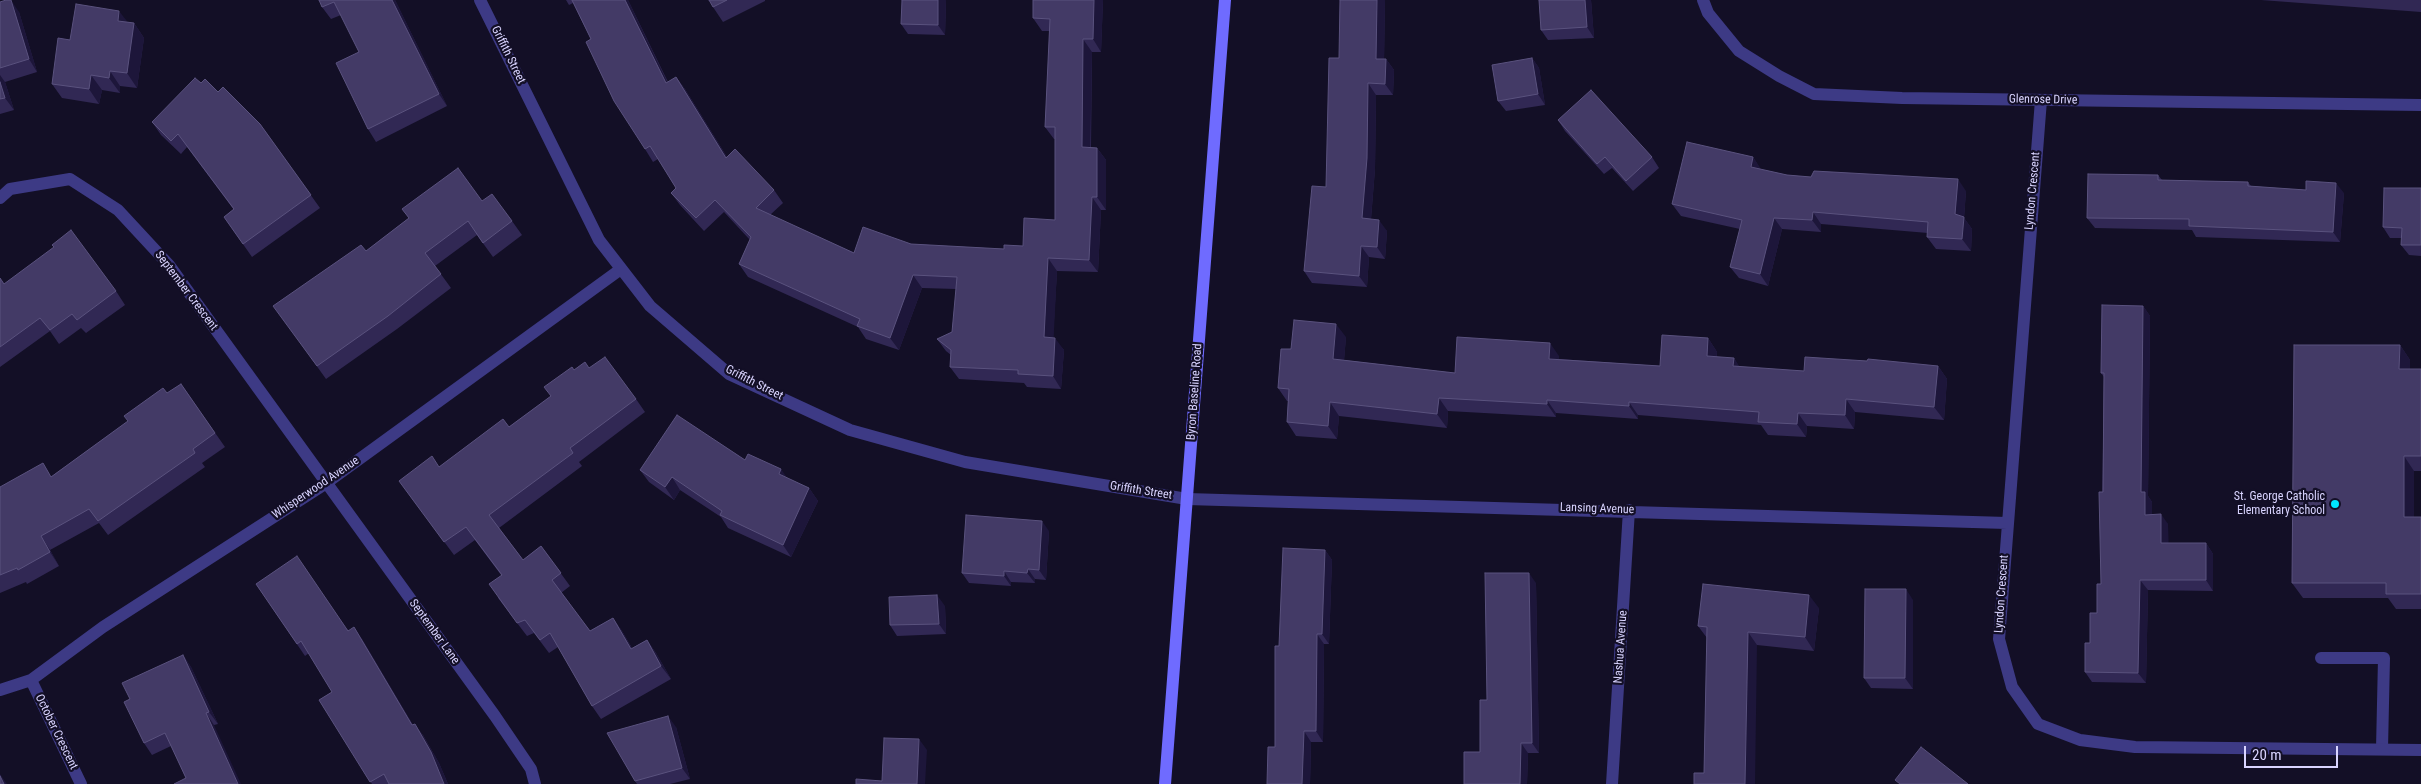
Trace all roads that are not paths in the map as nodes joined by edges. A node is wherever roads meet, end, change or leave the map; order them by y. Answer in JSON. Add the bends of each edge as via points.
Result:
{"nodes":[{"id":1,"x":480,"y":0,"type":"edge"},
{"id":2,"x":1225,"y":0,"type":"edge"},
{"id":3,"x":1703,"y":0,"type":"edge"},
{"id":4,"x":2041,"y":100,"type":"junction"},
{"id":5,"x":2421,"y":105,"type":"edge"},
{"id":6,"x":0,"y":198,"type":"edge"},
{"id":7,"x":621,"y":269,"type":"junction"},
{"id":8,"x":325,"y":484,"type":"junction"},
{"id":9,"x":1187,"y":499,"type":"junction"},
{"id":10,"x":1629,"y":510,"type":"junction"},
{"id":11,"x":2007,"y":522,"type":"junction"},
{"id":12,"x":2321,"y":658,"type":"dead end"},
{"id":13,"x":31,"y":680,"type":"junction"},
{"id":14,"x":0,"y":690,"type":"edge"},
{"id":15,"x":2382,"y":750,"type":"junction"},
{"id":16,"x":2421,"y":750,"type":"edge"},
{"id":17,"x":81,"y":784,"type":"edge"},
{"id":18,"x":535,"y":784,"type":"edge"},
{"id":19,"x":1165,"y":784,"type":"edge"},
{"id":20,"x":1612,"y":784,"type":"edge"}],
"edges":[{"from":1,"to":7,"type":"street","name":"Griffith Street","via":[[599,240]]},
{"from":2,"to":9,"type":"main road","name":"Byron Baseline Road"},
{"from":3,"to":4,"type":"street","name":"Glenrose Drive","via":[[1708,13],[1739,51],[1814,94]]},
{"from":4,"to":5,"type":"street","name":"Glenrose Drive"},
{"from":4,"to":11,"type":"street","name":"Lyndon Crescent"},
{"from":6,"to":8,"type":"street","name":"September Crescent","via":[[10,189],[70,179],[118,210],[169,266]]},
{"from":7,"to":8,"type":"street","name":"Whisperwood Avenue"},
{"from":7,"to":9,"type":"street","name":"Griffith Street","via":[[650,306],[729,374],[850,430],[965,462]]},
{"from":8,"to":13,"type":"street","name":"Whisperwood Avenue","via":[[103,627]]},
{"from":8,"to":18,"type":"street","name":"September Lane","via":[[495,716],[531,769]]},
{"from":9,"to":10,"type":"street","name":"Lansing Avenue"},
{"from":9,"to":19,"type":"main road","name":"Byron Baseline Road"},
{"from":10,"to":11,"type":"street","name":"Lansing Avenue"},
{"from":10,"to":20,"type":"street","name":"Nashua Avenue"},
{"from":11,"to":15,"type":"street","name":"Lyndon Crescent","via":[[1999,639],[2012,687],[2038,724],[2080,740],[2135,746]]},
{"from":12,"to":15,"type":"street","via":[[2384,658]]},
{"from":13,"to":14,"type":"street","name":"Whisperwood Avenue"},
{"from":13,"to":17,"type":"street","name":"October Crescent"},
{"from":15,"to":16,"type":"street","name":"Lyndon Crescent"}]}
